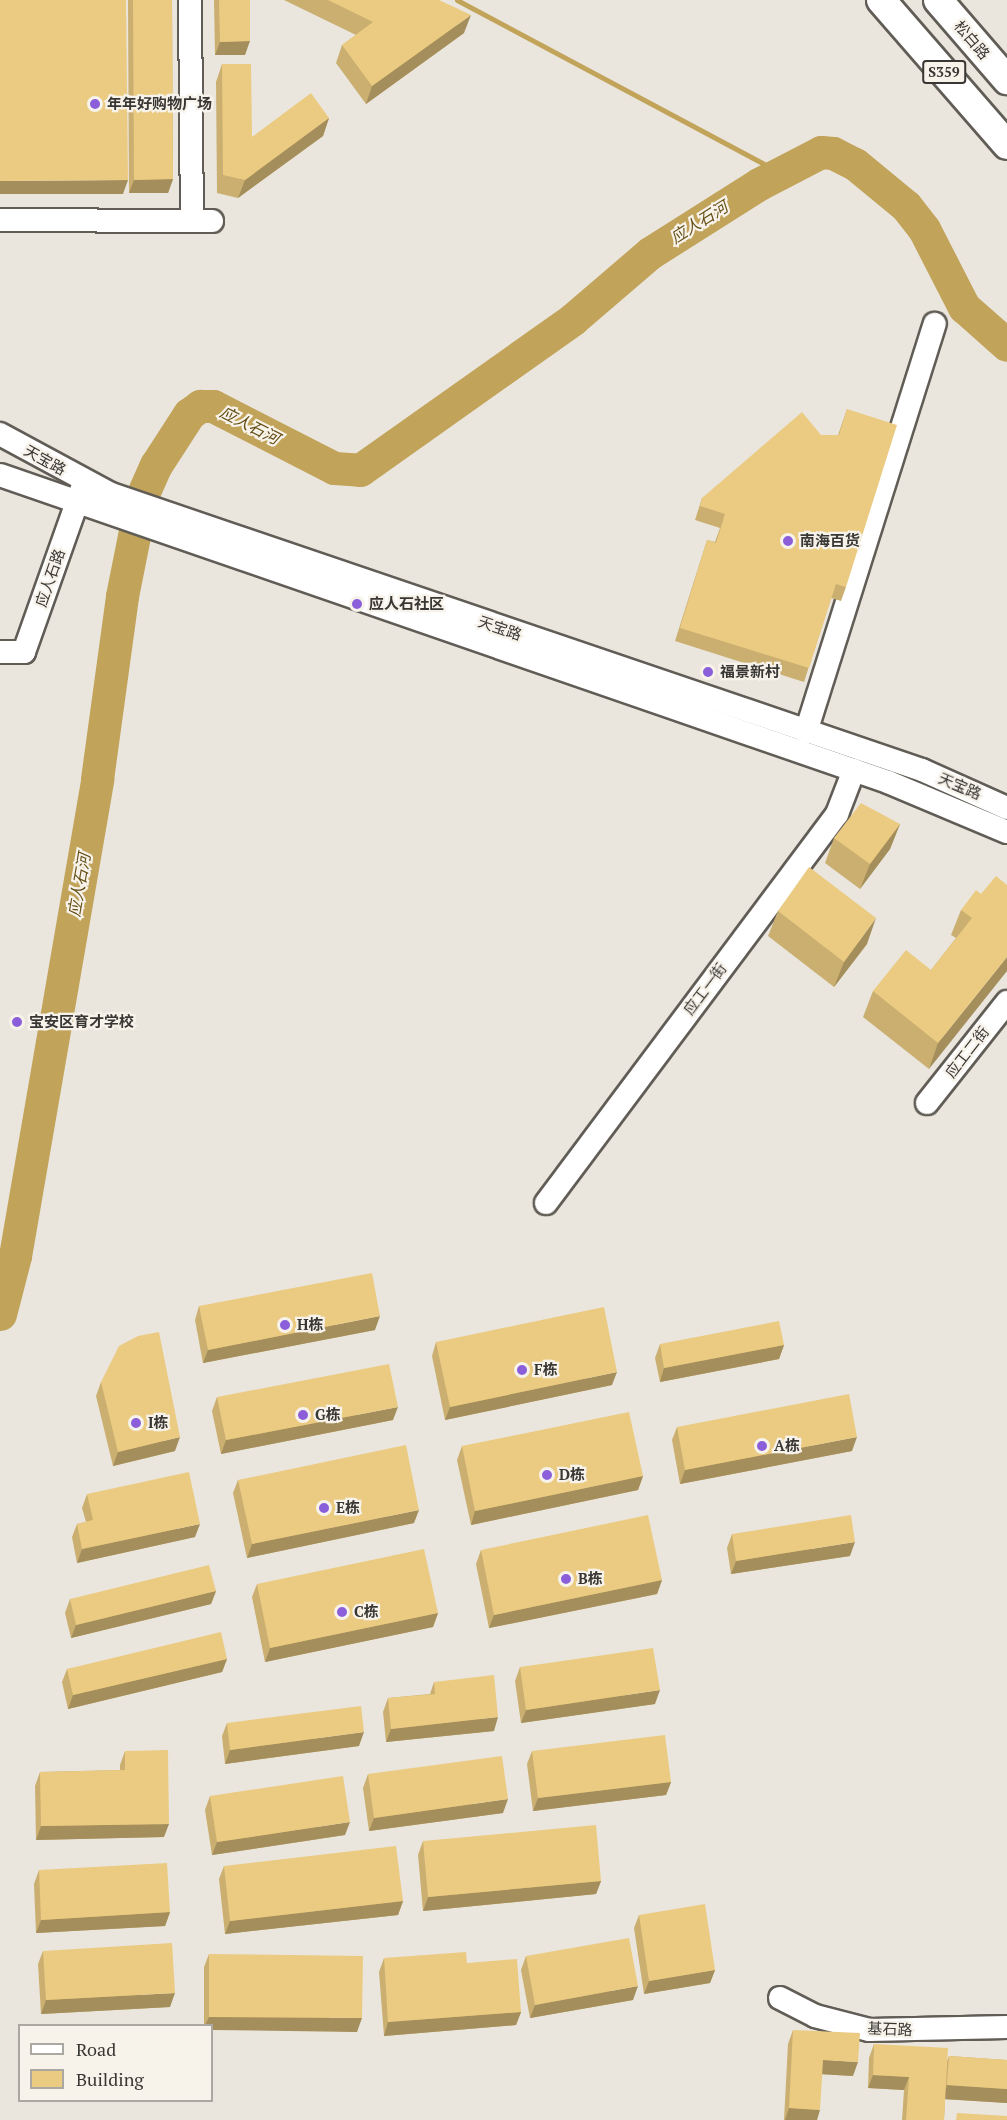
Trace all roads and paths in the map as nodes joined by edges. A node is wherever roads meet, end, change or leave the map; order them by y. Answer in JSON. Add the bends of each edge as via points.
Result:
{"nodes":[{"id":1,"x":190,"y":0,"type":"edge"},
{"id":2,"x":881,"y":0,"type":"edge"},
{"id":3,"x":938,"y":0,"type":"edge"},
{"id":4,"x":1007,"y":80,"type":"edge"},
{"id":5,"x":1007,"y":145,"type":"edge"},
{"id":6,"x":0,"y":220,"type":"edge"},
{"id":7,"x":935,"y":324,"type":"dead end"},
{"id":8,"x":0,"y":434,"type":"edge"},
{"id":9,"x":0,"y":475,"type":"edge"},
{"id":10,"x":80,"y":492,"type":"junction"},
{"id":11,"x":171,"y":525,"type":"junction"},
{"id":12,"x":0,"y":652,"type":"edge"},
{"id":13,"x":806,"y":732,"type":"junction"},
{"id":14,"x":854,"y":770,"type":"junction"},
{"id":15,"x":1007,"y":808,"type":"edge"},
{"id":16,"x":1007,"y":832,"type":"edge"},
{"id":17,"x":1007,"y":1002,"type":"edge"},
{"id":18,"x":927,"y":1103,"type":"dead end"},
{"id":19,"x":546,"y":1203,"type":"dead end"},
{"id":20,"x":780,"y":1998,"type":"dead end"},
{"id":21,"x":1007,"y":2027,"type":"edge"}],
"edges":[{"from":1,"to":6,"type":"street","via":[[202,221]]},
{"from":2,"to":5,"type":"main road","number":"S359"},
{"from":3,"to":4,"type":"main road","name":"松白路","number":"S359"},
{"from":7,"to":13,"type":"street"},
{"from":8,"to":10,"type":"street","name":"天宝路"},
{"from":9,"to":10,"type":"street","name":"天宝路"},
{"from":10,"to":11,"type":"street","name":"天宝路"},
{"from":10,"to":12,"type":"street","name":"应人石路","via":[[24,652]]},
{"from":11,"to":13,"type":"street","name":"天宝路"},
{"from":11,"to":14,"type":"street","name":"天宝路"},
{"from":13,"to":15,"type":"street","name":"天宝路","via":[[922,770]]},
{"from":14,"to":16,"type":"street","name":"天宝路"},
{"from":14,"to":19,"type":"street","name":"应工一街","via":[[837,814]]},
{"from":17,"to":18,"type":"street","name":"应工二街"},
{"from":20,"to":21,"type":"street","name":"基石路","via":[[815,2016],[869,2030]]}]}
